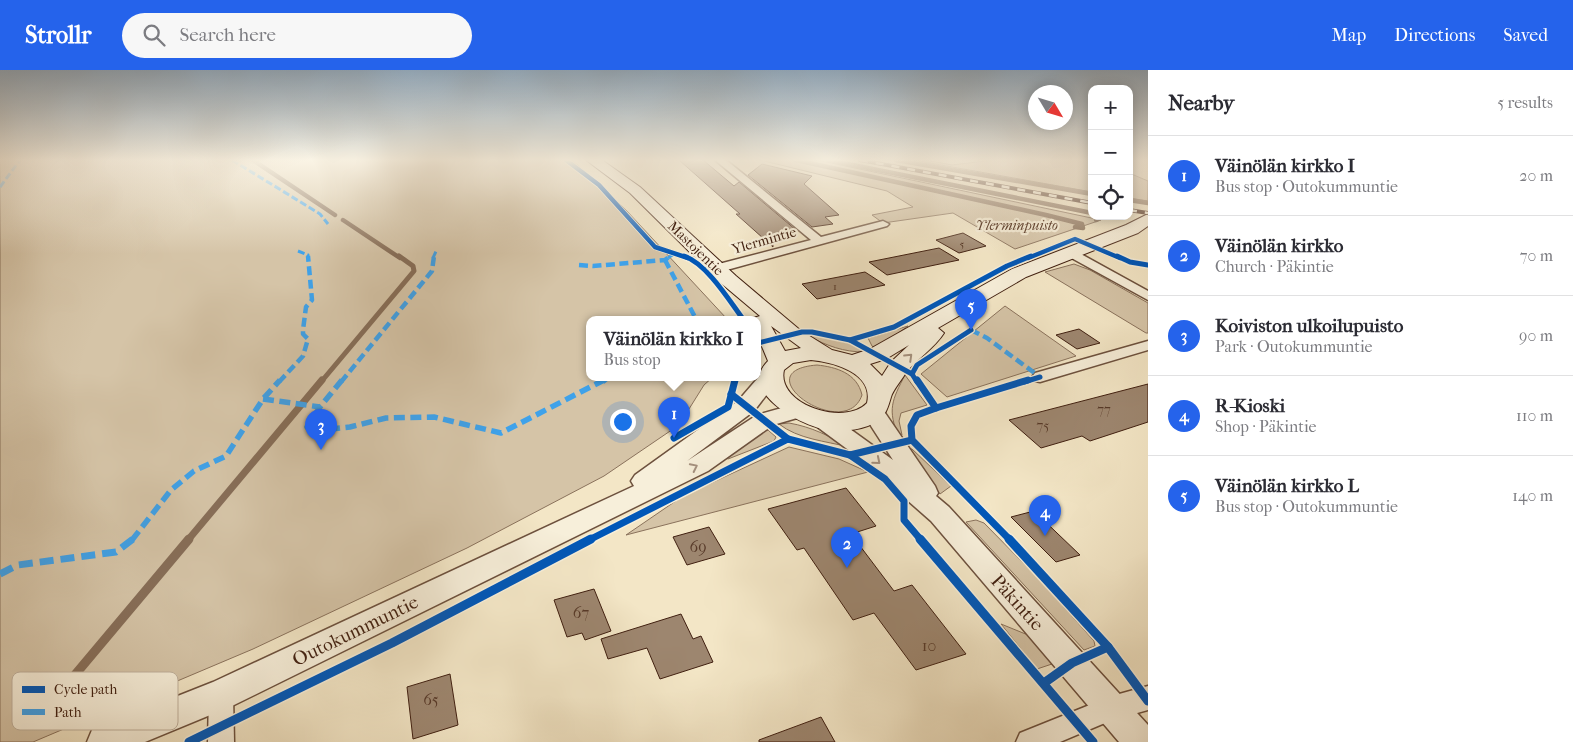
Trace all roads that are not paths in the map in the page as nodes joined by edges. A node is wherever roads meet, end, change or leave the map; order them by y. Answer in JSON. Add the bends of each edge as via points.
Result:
{"nodes":[{"id":1,"x":636,"y":191,"type":"edge"},
{"id":2,"x":758,"y":191,"type":"edge"},
{"id":3,"x":1148,"y":219,"type":"edge"},
{"id":4,"x":883,"y":224,"type":"dead end"},
{"id":5,"x":818,"y":240,"type":"junction"},
{"id":6,"x":1070,"y":252,"type":"junction"},
{"id":7,"x":724,"y":274,"type":"junction"},
{"id":8,"x":1148,"y":296,"type":"edge"},
{"id":9,"x":961,"y":307,"type":"junction"},
{"id":10,"x":754,"y":316,"type":"edge"},
{"id":11,"x":761,"y":326,"type":"edge"},
{"id":12,"x":1148,"y":345,"type":"edge"},
{"id":13,"x":824,"y":354,"type":"junction"},
{"id":14,"x":850,"y":363,"type":"junction"},
{"id":15,"x":775,"y":369,"type":"junction"},
{"id":16,"x":1040,"y":377,"type":"dead end"},
{"id":17,"x":876,"y":403,"type":"junction"},
{"id":18,"x":796,"y":411,"type":"junction"},
{"id":19,"x":824,"y":421,"type":"junction"},
{"id":20,"x":602,"y":510,"type":"junction"},
{"id":21,"x":940,"y":514,"type":"junction"},
{"id":22,"x":221,"y":694,"type":"junction"},
{"id":23,"x":1148,"y":698,"type":"edge"},
{"id":24,"x":1105,"y":699,"type":"junction"},
{"id":25,"x":178,"y":712,"type":"edge"},
{"id":26,"x":133,"y":730,"type":"edge"},
{"id":27,"x":104,"y":742,"type":"edge"},
{"id":28,"x":221,"y":742,"type":"edge"},
{"id":29,"x":1029,"y":742,"type":"edge"},
{"id":30,"x":1141,"y":742,"type":"edge"}],
"edges":[{"from":1,"to":7,"type":"main road","name":"Mastojentie"},
{"from":2,"to":5,"type":"street","name":"Ylermintie"},
{"from":3,"to":6,"type":"main road","via":[[1132,229]]},
{"from":4,"to":5,"type":"street","name":"Ylermintie"},
{"from":5,"to":7,"type":"street","name":"Ylermintie"},
{"from":6,"to":8,"type":"street"},
{"from":6,"to":9,"type":"main road","via":[[1019,273]]},
{"from":7,"to":10,"type":"main road","name":"Mastojentie"},
{"from":7,"to":13,"type":"main road","name":"Mastojentie","via":[[793,334]]},
{"from":9,"to":14,"type":"main road","via":[[878,354]]},
{"from":17,"to":9,"type":"main road","one_way":true,"via":[[899,367]]},
{"from":11,"to":15,"type":"main road","name":"Mastojentie","via":[[770,340]]},
{"from":12,"to":16,"type":"street"},
{"from":13,"to":14,"type":"main road"},
{"from":13,"to":15,"type":"main road","via":[[799,354]]},
{"from":14,"to":17,"type":"main road","via":[[877,386]]},
{"from":15,"to":18,"type":"main road","via":[[772,385],[776,394]]},
{"from":15,"to":20,"type":"street","name":"Outokummuntie","via":[[746,406]]},
{"from":17,"to":19,"type":"main road","via":[[865,418]]},
{"from":17,"to":21,"type":"street","name":"Päkintie"},
{"from":18,"to":19,"type":"main road"},
{"from":20,"to":18,"type":"street","name":"Outokummuntie","one_way":true,"via":[[700,465],[765,420]]},
{"from":19,"to":21,"type":"street","name":"Päkintie","one_way":true,"via":[[866,451]]},
{"from":20,"to":22,"type":"street","name":"Outokummuntie"},
{"from":21,"to":24,"type":"street","name":"Päkintie"},
{"from":22,"to":25,"type":"street","name":"Outokummuntie"},
{"from":22,"to":28,"type":"street"},
{"from":23,"to":24,"type":"street"},
{"from":24,"to":29,"type":"street"},
{"from":24,"to":30,"type":"street","name":"Päkintie"},
{"from":26,"to":27,"type":"street","name":"Outokummuntie"}]}
